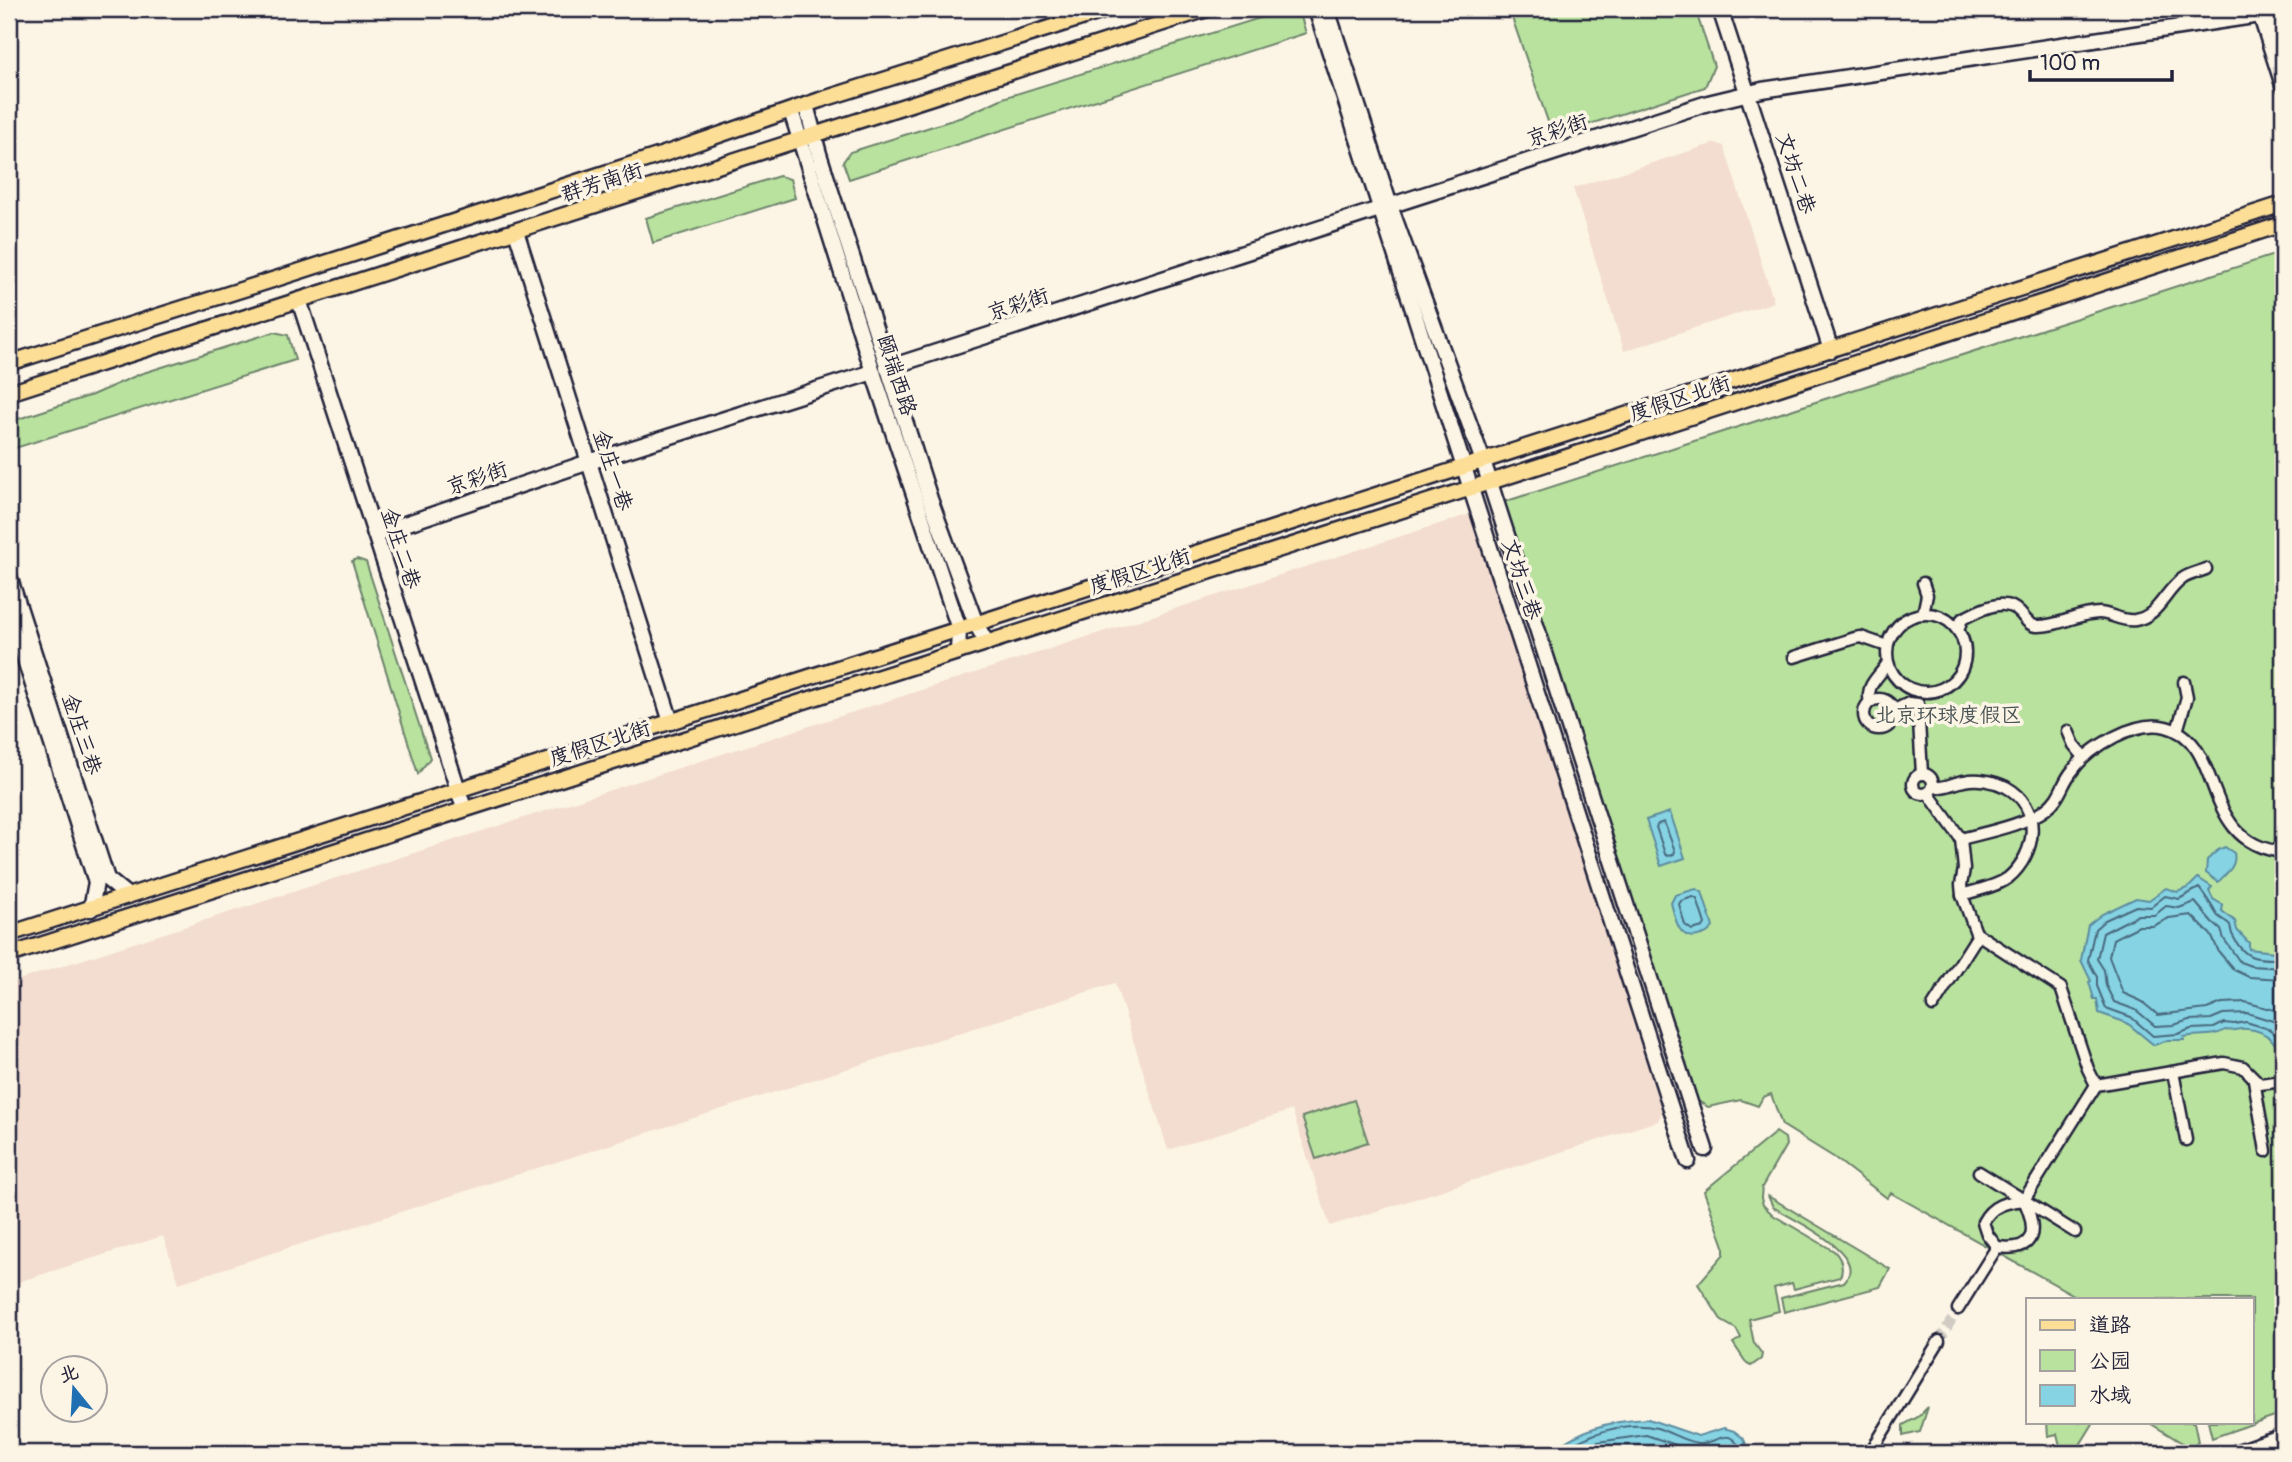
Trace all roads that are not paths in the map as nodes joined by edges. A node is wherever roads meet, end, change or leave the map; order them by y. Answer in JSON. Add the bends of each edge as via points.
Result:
{"nodes":[{"id":1,"x":1110,"y":9,"type":"edge"},
{"id":2,"x":1207,"y":9,"type":"edge"},
{"id":3,"x":1316,"y":9,"type":"edge"},
{"id":4,"x":1328,"y":9,"type":"edge"},
{"id":5,"x":1720,"y":9,"type":"edge"},
{"id":6,"x":2268,"y":13,"type":"edge"},
{"id":7,"x":2283,"y":50,"type":"edge"},
{"id":8,"x":2283,"y":85,"type":"edge"},
{"id":9,"x":1748,"y":93,"type":"junction"},
{"id":10,"x":806,"y":105,"type":"junction"},
{"id":11,"x":791,"y":111,"type":"junction"},
{"id":12,"x":808,"y":138,"type":"junction"},
{"id":13,"x":2283,"y":204,"type":"edge"},
{"id":14,"x":1385,"y":208,"type":"junction"},
{"id":15,"x":2283,"y":224,"type":"edge"},
{"id":16,"x":516,"y":231,"type":"junction"},
{"id":17,"x":299,"y":300,"type":"junction"},
{"id":18,"x":1831,"y":349,"type":"junction"},
{"id":19,"x":9,"y":363,"type":"edge"},
{"id":20,"x":880,"y":370,"type":"junction"},
{"id":21,"x":9,"y":393,"type":"edge"},
{"id":22,"x":1483,"y":461,"type":"junction"},
{"id":23,"x":589,"y":462,"type":"junction"},
{"id":24,"x":1463,"y":468,"type":"junction"},
{"id":25,"x":1490,"y":482,"type":"junction"},
{"id":26,"x":1471,"y":487,"type":"junction"},
{"id":27,"x":375,"y":534,"type":"junction"},
{"id":28,"x":2207,"y":569,"type":"dead end"},
{"id":29,"x":9,"y":576,"type":"edge"},
{"id":30,"x":1923,"y":583,"type":"dead end"},
{"id":31,"x":9,"y":610,"type":"edge"},
{"id":32,"x":1923,"y":614,"type":"junction"},
{"id":33,"x":976,"y":624,"type":"junction"},
{"id":34,"x":959,"y":629,"type":"junction"},
{"id":35,"x":1958,"y":631,"type":"junction"},
{"id":36,"x":987,"y":643,"type":"junction"},
{"id":37,"x":1887,"y":646,"type":"junction"},
{"id":38,"x":958,"y":652,"type":"junction"},
{"id":39,"x":1794,"y":657,"type":"dead end"},
{"id":40,"x":1887,"y":664,"type":"junction"},
{"id":41,"x":2184,"y":682,"type":"dead end"},
{"id":42,"x":1919,"y":692,"type":"junction"},
{"id":43,"x":1870,"y":702,"type":"junction"},
{"id":44,"x":1918,"y":704,"type":"junction"},
{"id":45,"x":1894,"y":710,"type":"junction"},
{"id":46,"x":671,"y":722,"type":"junction"},
{"id":47,"x":2177,"y":730,"type":"junction"},
{"id":48,"x":2068,"y":731,"type":"dead end"},
{"id":49,"x":2084,"y":757,"type":"junction"},
{"id":50,"x":1922,"y":774,"type":"junction"},
{"id":51,"x":502,"y":777,"type":"junction"},
{"id":52,"x":1930,"y":790,"type":"junction"},
{"id":53,"x":458,"y":791,"type":"junction"},
{"id":54,"x":507,"y":795,"type":"junction"},
{"id":55,"x":414,"y":805,"type":"junction"},
{"id":56,"x":464,"y":808,"type":"junction"},
{"id":57,"x":2031,"y":818,"type":"junction"},
{"id":58,"x":418,"y":823,"type":"junction"},
{"id":59,"x":1961,"y":839,"type":"junction"},
{"id":60,"x":2283,"y":852,"type":"edge"},
{"id":61,"x":1962,"y":895,"type":"junction"},
{"id":62,"x":128,"y":896,"type":"junction"},
{"id":63,"x":91,"y":909,"type":"junction"},
{"id":64,"x":9,"y":934,"type":"edge"},
{"id":65,"x":1978,"y":935,"type":"junction"},
{"id":66,"x":9,"y":955,"type":"edge"},
{"id":67,"x":1933,"y":1006,"type":"dead end"},
{"id":68,"x":2173,"y":1072,"type":"junction"},
{"id":69,"x":2254,"y":1080,"type":"junction"},
{"id":70,"x":2283,"y":1081,"type":"edge"},
{"id":71,"x":2096,"y":1085,"type":"junction"},
{"id":72,"x":2186,"y":1140,"type":"dead end"},
{"id":73,"x":1705,"y":1149,"type":"dead end"},
{"id":74,"x":2266,"y":1151,"type":"dead end"},
{"id":75,"x":1688,"y":1161,"type":"dead end"},
{"id":76,"x":1979,"y":1172,"type":"dead end"},
{"id":77,"x":2024,"y":1200,"type":"junction"},
{"id":78,"x":2075,"y":1232,"type":"dead end"},
{"id":79,"x":1997,"y":1247,"type":"junction"},
{"id":80,"x":1958,"y":1309,"type":"tunnel mouth"},
{"id":81,"x":1938,"y":1341,"type":"tunnel mouth"},
{"id":82,"x":2283,"y":1436,"type":"edge"},
{"id":83,"x":1870,"y":1453,"type":"edge"},
{"id":84,"x":2235,"y":1453,"type":"edge"}],
"edges":[{"from":1,"to":10,"type":"main road","name":"群芳南街"},
{"from":2,"to":12,"type":"main road","name":"群芳南街"},
{"from":3,"to":14,"type":"main road","name":"文坊三巷"},
{"from":4,"to":14,"type":"main road","name":"文坊三巷"},
{"from":5,"to":9,"type":"main road","name":"文坊二巷"},
{"from":6,"to":7,"type":"main road"},
{"from":6,"to":8,"type":"main road"},
{"from":6,"to":9,"type":"main road","name":"京彩街"},
{"from":9,"to":14,"type":"main road","name":"京彩街"},
{"from":9,"to":18,"type":"main road","name":"文坊二巷"},
{"from":10,"to":11,"type":"main road","name":"群芳南街"},
{"from":10,"to":12,"type":"main road","name":"颐瑞西路"},
{"from":11,"to":12,"type":"main road","name":"颐瑞西路"},
{"from":11,"to":19,"type":"main road","name":"群芳南街"},
{"from":12,"to":16,"type":"main road","name":"群芳南街"},
{"from":12,"to":20,"type":"main road","name":"颐瑞西路","via":[[804,157]]},
{"from":13,"to":18,"type":"main road","name":"度假区北街"},
{"from":14,"to":20,"type":"main road","name":"京彩街"},
{"from":14,"to":22,"type":"main road","name":"文坊三巷"},
{"from":14,"to":24,"type":"main road","name":"文坊三巷"},
{"from":15,"to":25,"type":"main road","name":"度假区北街"},
{"from":16,"to":17,"type":"main road","name":"群芳南街"},
{"from":16,"to":23,"type":"main road","name":"金庄一巷"},
{"from":17,"to":21,"type":"main road","name":"群芳南街"},
{"from":17,"to":27,"type":"main road","name":"金庄二巷"},
{"from":18,"to":22,"type":"main road","name":"度假区北街"},
{"from":20,"to":23,"type":"main road","name":"京彩街"},
{"from":20,"to":33,"type":"main road","name":"颐瑞西路"},
{"from":20,"to":34,"type":"main road","name":"颐瑞西路"},
{"from":22,"to":24,"type":"main road","name":"度假区北街"},
{"from":22,"to":25,"type":"main road","name":"文坊三巷"},
{"from":23,"to":27,"type":"main road","name":"京彩街"},
{"from":23,"to":46,"type":"main road","name":"金庄一巷"},
{"from":24,"to":26,"type":"main road","name":"文坊三巷"},
{"from":24,"to":33,"type":"main road","name":"度假区北街"},
{"from":25,"to":26,"type":"main road","name":"度假区北街"},
{"from":25,"to":73,"type":"main road","name":"文坊三巷"},
{"from":26,"to":36,"type":"main road","name":"度假区北街"},
{"from":26,"to":75,"type":"main road","name":"文坊三巷"},
{"from":27,"to":53,"type":"main road","name":"金庄二巷"},
{"from":28,"to":35,"type":"street","via":[[2181,579],[2144,618],[2122,621],[2103,613],[2037,626],[2006,604],[1962,619]]},
{"from":29,"to":62,"type":"main road","name":"金庄三巷","via":[[107,879]]},
{"from":30,"to":32,"type":"street","via":[[1927,596]]},
{"from":31,"to":63,"type":"main road","name":"金庄三巷","via":[[96,882]]},
{"from":32,"to":35,"type":"street","via":[[1943,618]]},
{"from":32,"to":37,"type":"street","via":[[1903,621]]},
{"from":33,"to":34,"type":"main road","name":"度假区北街"},
{"from":33,"to":36,"type":"main road","name":"颐瑞西路"},
{"from":34,"to":38,"type":"main road","name":"颐瑞西路"},
{"from":34,"to":46,"type":"main road","name":"度假区北街"},
{"from":35,"to":42,"type":"street","via":[[1965,652],[1959,674],[1942,689]]},
{"from":36,"to":38,"type":"main road","name":"度假区北街"},
{"from":37,"to":39,"type":"street","via":[[1855,638]]},
{"from":37,"to":40,"type":"street"},
{"from":38,"to":54,"type":"main road","name":"度假区北街"},
{"from":40,"to":42,"type":"street","via":[[1903,685]]},
{"from":40,"to":43,"type":"street","via":[[1870,686]]},
{"from":41,"to":47,"type":"street","via":[[2186,697]]},
{"from":42,"to":44,"type":"street"},
{"from":43,"to":45,"type":"street","via":[[1884,699]]},
{"from":43,"to":45,"type":"street","via":[[1864,716],[1874,728],[1889,724]]},
{"from":44,"to":45,"type":"street"},
{"from":44,"to":50,"type":"street"},
{"from":46,"to":51,"type":"main road","name":"度假区北街"},
{"from":47,"to":49,"type":"street","via":[[2145,726],[2092,749]]},
{"from":47,"to":60,"type":"street","via":[[2203,762],[2225,817],[2246,838]]},
{"from":48,"to":49,"type":"street"},
{"from":49,"to":57,"type":"street","via":[[2070,773],[2059,799]]},
{"from":50,"to":52,"type":"street","via":[[1931,779]]},
{"from":50,"to":52,"type":"street","via":[[1914,778],[1913,789],[1918,794]]},
{"from":51,"to":53,"type":"main road","name":"度假区北街"},
{"from":51,"to":54,"type":"main road","via":[[498,782]]},
{"from":52,"to":57,"type":"street","via":[[1967,780],[1992,782],[2014,793]]},
{"from":52,"to":59,"type":"street"},
{"from":53,"to":55,"type":"main road","name":"度假区北街"},
{"from":53,"to":56,"type":"main road","name":"金庄二巷"},
{"from":54,"to":56,"type":"main road","name":"度假区北街"},
{"from":55,"to":58,"type":"main road","via":[[421,816]]},
{"from":55,"to":62,"type":"main road","name":"度假区北街"},
{"from":56,"to":58,"type":"main road","name":"度假区北街"},
{"from":57,"to":59,"type":"street"},
{"from":57,"to":61,"type":"street","via":[[2032,839],[2014,873]]},
{"from":58,"to":66,"type":"main road","name":"度假区北街"},
{"from":59,"to":61,"type":"street"},
{"from":61,"to":65,"type":"street"},
{"from":62,"to":63,"type":"main road","name":"度假区北街"},
{"from":63,"to":64,"type":"main road","name":"度假区北街"},
{"from":65,"to":67,"type":"street"},
{"from":65,"to":71,"type":"street","via":[[2061,988]]},
{"from":68,"to":69,"type":"street","via":[[2235,1064]]},
{"from":68,"to":71,"type":"street"},
{"from":68,"to":72,"type":"street"},
{"from":69,"to":70,"type":"street","via":[[2260,1084]]},
{"from":69,"to":74,"type":"street"},
{"from":71,"to":77,"type":"street"},
{"from":76,"to":77,"type":"street"},
{"from":77,"to":78,"type":"street"},
{"from":77,"to":79,"type":"street","via":[[2008,1202],[1987,1214],[1983,1222]]},
{"from":77,"to":79,"type":"street","via":[[2033,1219],[2030,1240],[2013,1249]]},
{"from":79,"to":80,"type":"street"},
{"from":81,"to":83,"type":"street"},
{"from":82,"to":84,"type":"main road"}]}
